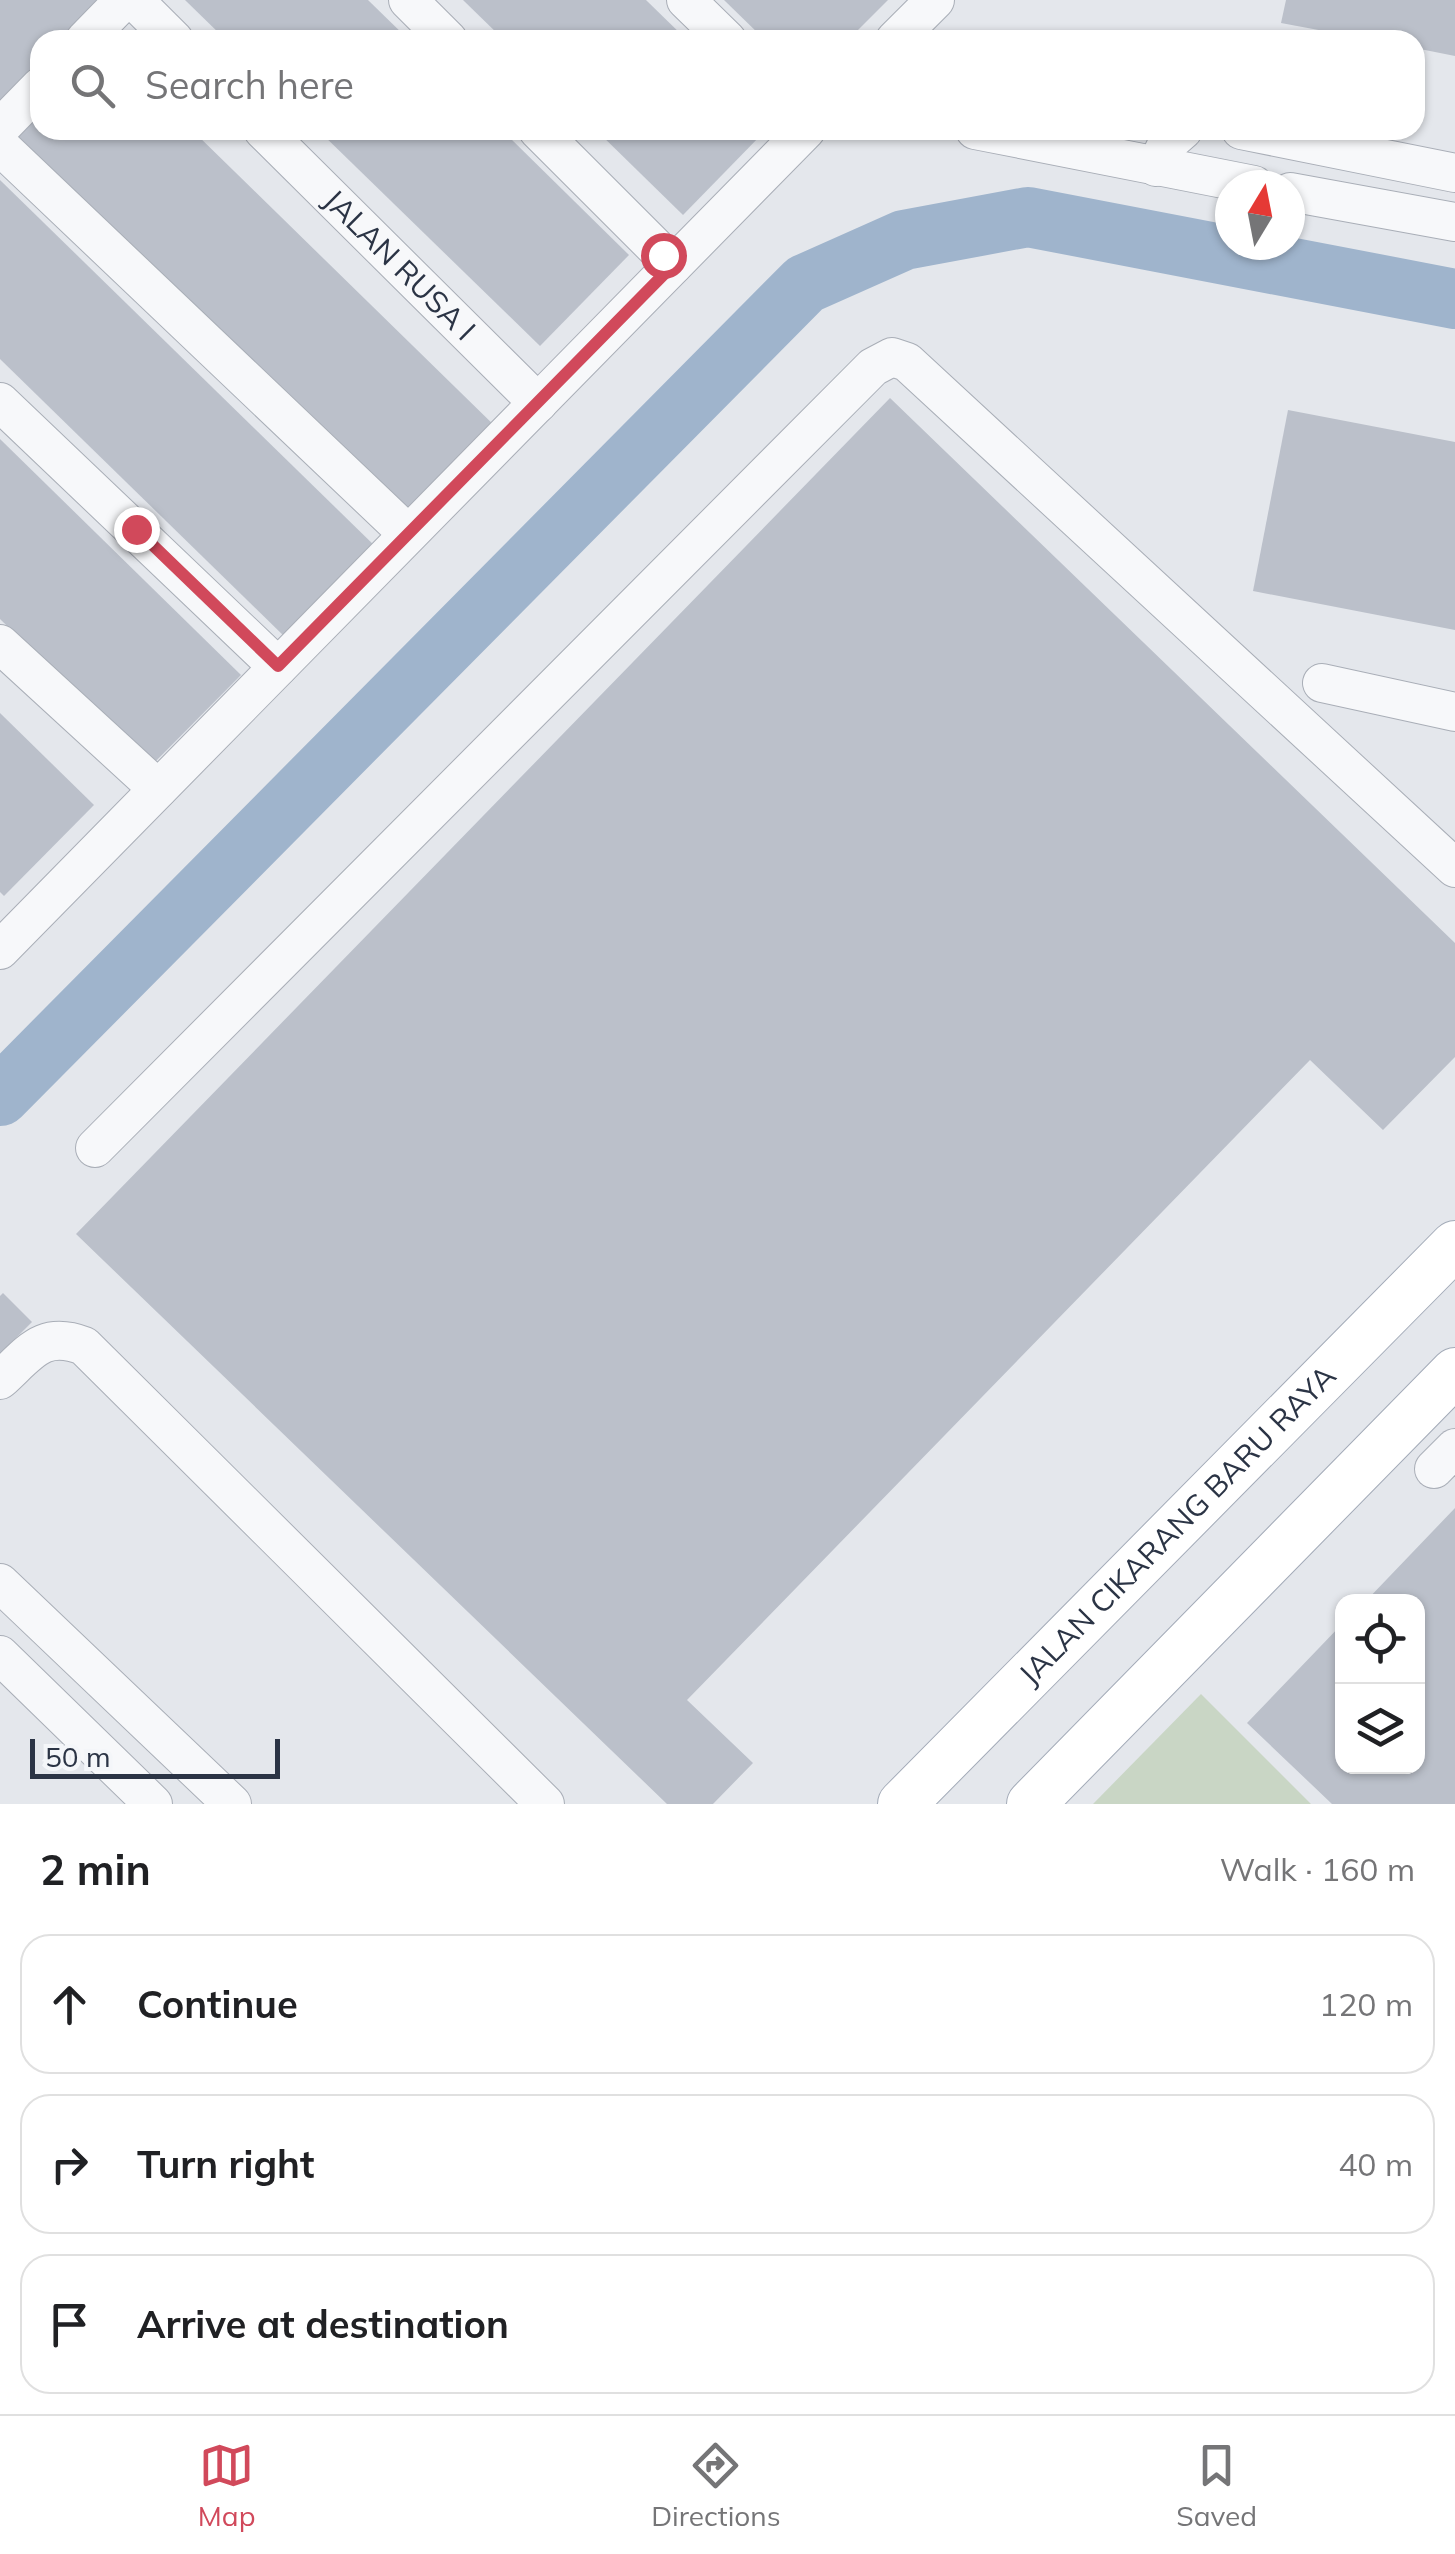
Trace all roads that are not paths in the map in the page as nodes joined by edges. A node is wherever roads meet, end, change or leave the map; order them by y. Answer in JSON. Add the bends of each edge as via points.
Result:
{"nodes":[{"id":1,"x":124,"y":0,"type":"edge"},
{"id":2,"x":134,"y":0,"type":"edge"},
{"id":3,"x":408,"y":0,"type":"edge"},
{"id":4,"x":686,"y":0,"type":"edge"},
{"id":5,"x":935,"y":0,"type":"edge"},
{"id":6,"x":95,"y":30,"type":"edge"},
{"id":7,"x":164,"y":30,"type":"edge"},
{"id":8,"x":438,"y":30,"type":"edge"},
{"id":9,"x":716,"y":30,"type":"edge"},
{"id":10,"x":904,"y":30,"type":"edge"},
{"id":11,"x":30,"y":97,"type":"edge"},
{"id":12,"x":0,"y":128,"type":"edge"},
{"id":13,"x":273,"y":140,"type":"edge"},
{"id":14,"x":548,"y":140,"type":"edge"},
{"id":15,"x":796,"y":140,"type":"edge"},
{"id":16,"x":1024,"y":140,"type":"edge"},
{"id":17,"x":1172,"y":140,"type":"edge"},
{"id":18,"x":1291,"y":140,"type":"edge"},
{"id":19,"x":0,"y":146,"type":"edge"},
{"id":20,"x":1156,"y":167,"type":"junction"},
{"id":21,"x":1455,"y":173,"type":"edge"},
{"id":22,"x":1215,"y":178,"type":"edge"},
{"id":23,"x":1305,"y":195,"type":"edge"},
{"id":24,"x":1455,"y":222,"type":"edge"},
{"id":25,"x":673,"y":265,"type":"junction"},
{"id":26,"x":0,"y":402,"type":"edge"},
{"id":27,"x":538,"y":403,"type":"junction"},
{"id":28,"x":408,"y":534,"type":"junction"},
{"id":29,"x":0,"y":644,"type":"edge"},
{"id":30,"x":278,"y":666,"type":"junction"},
{"id":31,"x":1322,"y":683,"type":"dead end"},
{"id":32,"x":1455,"y":712,"type":"edge"},
{"id":33,"x":158,"y":789,"type":"junction"},
{"id":34,"x":1455,"y":868,"type":"edge"},
{"id":35,"x":5,"y":935,"type":"edge"},
{"id":36,"x":95,"y":1148,"type":"dead end"},
{"id":37,"x":1455,"y":1244,"type":"edge"},
{"id":38,"x":1455,"y":1372,"type":"edge"},
{"id":39,"x":0,"y":1380,"type":"edge"},
{"id":40,"x":0,"y":1583,"type":"edge"},
{"id":41,"x":0,"y":1656,"type":"edge"},
{"id":42,"x":153,"y":1804,"type":"edge"},
{"id":43,"x":232,"y":1804,"type":"edge"},
{"id":44,"x":546,"y":1804,"type":"edge"},
{"id":45,"x":902,"y":1804,"type":"edge"},
{"id":46,"x":1031,"y":1804,"type":"edge"}],
"edges":[{"from":1,"to":6,"type":"street"},
{"from":2,"to":7,"type":"street"},
{"from":3,"to":8,"type":"street"},
{"from":4,"to":9,"type":"street"},
{"from":5,"to":10,"type":"street"},
{"from":11,"to":12,"type":"street"},
{"from":13,"to":27,"type":"street","name":"JALAN RUSA I"},
{"from":14,"to":25,"type":"street"},
{"from":15,"to":25,"type":"street"},
{"from":16,"to":20,"type":"street"},
{"from":17,"to":20,"type":"street"},
{"from":18,"to":21,"type":"street"},
{"from":19,"to":28,"type":"street"},
{"from":20,"to":22,"type":"street"},
{"from":23,"to":24,"type":"street"},
{"from":25,"to":27,"type":"street"},
{"from":26,"to":30,"type":"street"},
{"from":27,"to":28,"type":"street"},
{"from":28,"to":30,"type":"street"},
{"from":29,"to":33,"type":"street"},
{"from":30,"to":33,"type":"street"},
{"from":31,"to":32,"type":"street"},
{"from":33,"to":35,"type":"street"},
{"from":34,"to":36,"type":"street","via":[[908,362],[892,357],[873,367]]},
{"from":37,"to":45,"type":"main road","name":"JALAN CIKARANG BARU RAYA"},
{"from":38,"to":46,"type":"main road"},
{"from":39,"to":44,"type":"street","via":[[42,1342],[63,1338],[84,1346]]},
{"from":40,"to":43,"type":"street"},
{"from":41,"to":42,"type":"street"}]}
